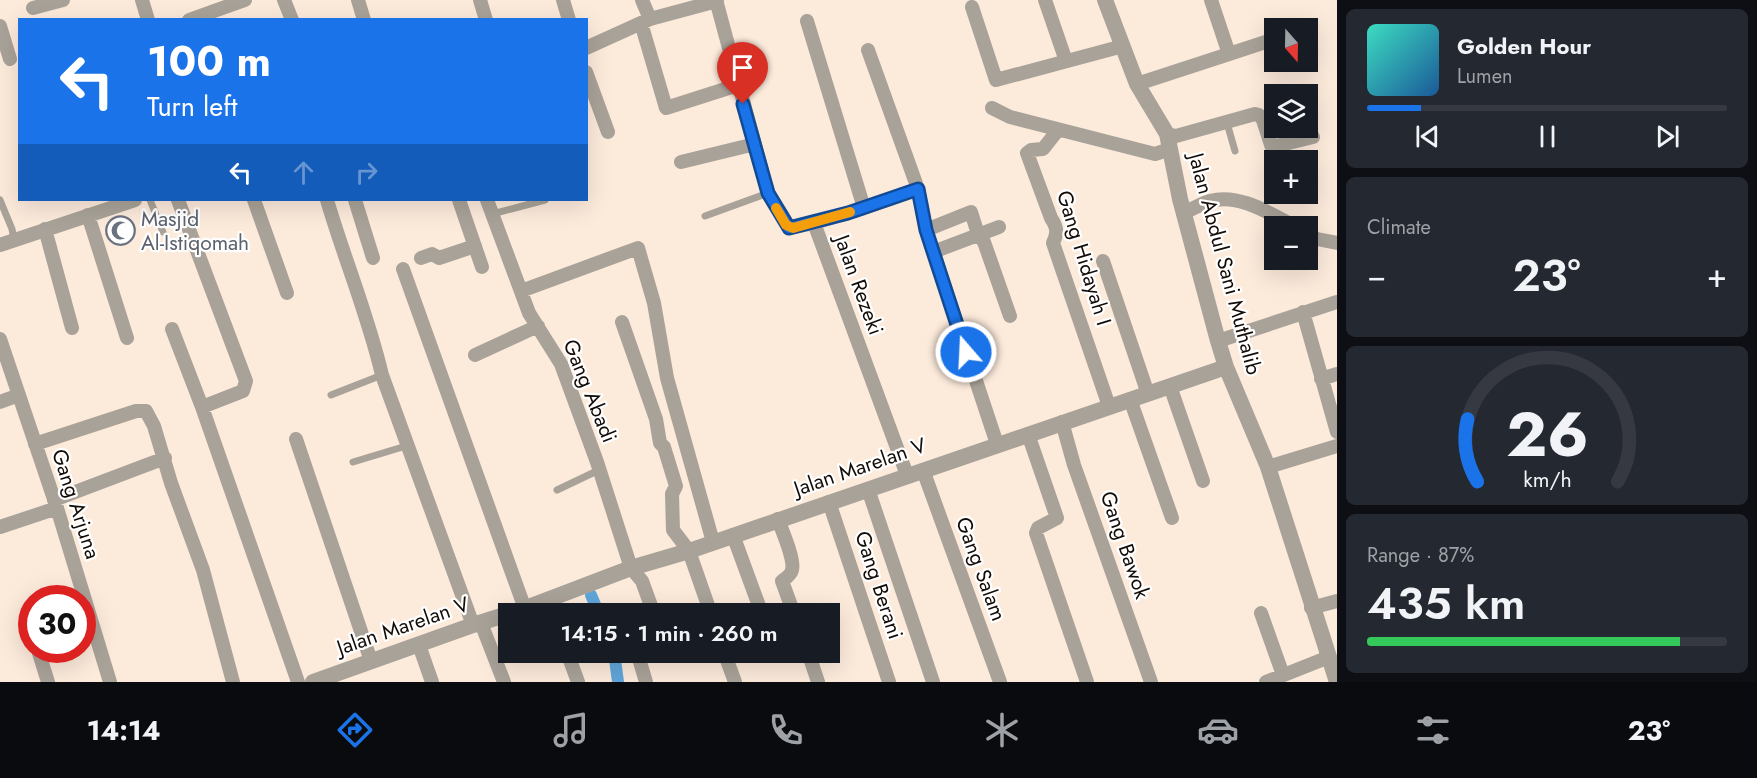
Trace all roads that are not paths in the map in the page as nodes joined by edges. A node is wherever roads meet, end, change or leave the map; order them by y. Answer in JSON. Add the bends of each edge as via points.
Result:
{"nodes":[{"id":1,"x":63,"y":0,"type":"edge"},
{"id":2,"x":142,"y":0,"type":"edge"},
{"id":3,"x":245,"y":0,"type":"edge"},
{"id":4,"x":284,"y":0,"type":"edge"},
{"id":5,"x":358,"y":0,"type":"edge"},
{"id":6,"x":480,"y":0,"type":"edge"},
{"id":7,"x":563,"y":0,"type":"edge"},
{"id":8,"x":642,"y":0,"type":"edge"},
{"id":9,"x":1046,"y":0,"type":"edge"},
{"id":10,"x":1105,"y":0,"type":"edge"},
{"id":11,"x":1211,"y":0,"type":"edge"},
{"id":12,"x":716,"y":1,"type":"edge"},
{"id":13,"x":688,"y":4,"type":"edge"},
{"id":14,"x":972,"y":7,"type":"dead end"},
{"id":15,"x":33,"y":8,"type":"dead end"},
{"id":16,"x":147,"y":18,"type":"edge"},
{"id":17,"x":195,"y":18,"type":"edge"},
{"id":18,"x":291,"y":18,"type":"edge"},
{"id":19,"x":363,"y":18,"type":"edge"},
{"id":20,"x":485,"y":18,"type":"edge"},
{"id":21,"x":568,"y":18,"type":"edge"},
{"id":22,"x":645,"y":21,"type":"junction"},
{"id":23,"x":807,"y":21,"type":"dead end"},
{"id":24,"x":0,"y":26,"type":"edge"},
{"id":25,"x":1264,"y":43,"type":"edge"},
{"id":26,"x":1123,"y":46,"type":"junction"},
{"id":27,"x":588,"y":47,"type":"edge"},
{"id":28,"x":868,"y":50,"type":"dead end"},
{"id":29,"x":1229,"y":54,"type":"junction"},
{"id":30,"x":10,"y":59,"type":"dead end"},
{"id":31,"x":1066,"y":61,"type":"junction"},
{"id":32,"x":588,"y":77,"type":"edge"},
{"id":33,"x":1137,"y":84,"type":"junction"},
{"id":34,"x":738,"y":85,"type":"junction"},
{"id":35,"x":992,"y":108,"type":"dead end"},
{"id":36,"x":1227,"y":123,"type":"junction"},
{"id":37,"x":608,"y":132,"type":"dead end"},
{"id":38,"x":1056,"y":133,"type":"junction"},
{"id":39,"x":1311,"y":138,"type":"edge"},
{"id":40,"x":755,"y":144,"type":"junction"},
{"id":41,"x":1170,"y":147,"type":"junction"},
{"id":42,"x":1273,"y":150,"type":"edge"},
{"id":43,"x":1283,"y":150,"type":"edge"},
{"id":44,"x":1235,"y":151,"type":"dead end"},
{"id":45,"x":681,"y":162,"type":"dead end"},
{"id":46,"x":918,"y":189,"type":"junction"},
{"id":47,"x":768,"y":193,"type":"junction"},
{"id":48,"x":0,"y":200,"type":"edge"},
{"id":49,"x":132,"y":201,"type":"edge"},
{"id":50,"x":150,"y":201,"type":"edge"},
{"id":51,"x":178,"y":201,"type":"edge"},
{"id":52,"x":254,"y":201,"type":"edge"},
{"id":53,"x":327,"y":201,"type":"edge"},
{"id":54,"x":355,"y":201,"type":"edge"},
{"id":55,"x":459,"y":201,"type":"edge"},
{"id":56,"x":487,"y":201,"type":"edge"},
{"id":57,"x":540,"y":201,"type":"edge"},
{"id":58,"x":1182,"y":206,"type":"junction"},
{"id":59,"x":864,"y":208,"type":"junction"},
{"id":60,"x":492,"y":214,"type":"junction"},
{"id":61,"x":88,"y":215,"type":"junction"},
{"id":62,"x":705,"y":216,"type":"dead end"},
{"id":63,"x":1275,"y":216,"type":"edge"},
{"id":64,"x":814,"y":223,"type":"junction"},
{"id":65,"x":999,"y":227,"type":"dead end"},
{"id":66,"x":45,"y":229,"type":"junction"},
{"id":67,"x":926,"y":230,"type":"junction"},
{"id":68,"x":163,"y":232,"type":"dead end"},
{"id":69,"x":978,"y":234,"type":"junction"},
{"id":70,"x":1318,"y":239,"type":"edge"},
{"id":71,"x":14,"y":240,"type":"junction"},
{"id":72,"x":1337,"y":243,"type":"edge"},
{"id":73,"x":0,"y":245,"type":"edge"},
{"id":74,"x":475,"y":246,"type":"junction"},
{"id":75,"x":933,"y":252,"type":"junction"},
{"id":76,"x":373,"y":258,"type":"dead end"},
{"id":77,"x":421,"y":258,"type":"dead end"},
{"id":78,"x":1103,"y":261,"type":"dead end"},
{"id":79,"x":482,"y":267,"type":"dead end"},
{"id":80,"x":404,"y":269,"type":"dead end"},
{"id":81,"x":521,"y":291,"type":"junction"},
{"id":82,"x":288,"y":293,"type":"dead end"},
{"id":83,"x":1337,"y":302,"type":"edge"},
{"id":84,"x":1303,"y":312,"type":"junction"},
{"id":85,"x":1010,"y":316,"type":"dead end"},
{"id":86,"x":622,"y":322,"type":"dead end"},
{"id":87,"x":537,"y":326,"type":"junction"},
{"id":88,"x":72,"y":328,"type":"dead end"},
{"id":89,"x":172,"y":329,"type":"dead end"},
{"id":90,"x":127,"y":338,"type":"dead end"},
{"id":91,"x":0,"y":341,"type":"edge"},
{"id":92,"x":1218,"y":341,"type":"junction"},
{"id":93,"x":475,"y":355,"type":"dead end"},
{"id":94,"x":1226,"y":367,"type":"junction"},
{"id":95,"x":1337,"y":374,"type":"edge"},
{"id":96,"x":382,"y":375,"type":"junction"},
{"id":97,"x":1321,"y":379,"type":"junction"},
{"id":98,"x":1170,"y":386,"type":"junction"},
{"id":99,"x":1148,"y":393,"type":"junction"},
{"id":100,"x":19,"y":395,"type":"junction"},
{"id":101,"x":331,"y":395,"type":"dead end"},
{"id":102,"x":1130,"y":399,"type":"junction"},
{"id":103,"x":0,"y":402,"type":"edge"},
{"id":104,"x":1109,"y":406,"type":"junction"},
{"id":105,"x":202,"y":407,"type":"junction"},
{"id":106,"x":1062,"y":422,"type":"junction"},
{"id":107,"x":1337,"y":432,"type":"edge"},
{"id":108,"x":1028,"y":434,"type":"junction"},
{"id":109,"x":296,"y":439,"type":"dead end"},
{"id":110,"x":35,"y":444,"type":"junction"},
{"id":111,"x":997,"y":444,"type":"junction"},
{"id":112,"x":406,"y":446,"type":"junction"},
{"id":113,"x":1337,"y":446,"type":"edge"},
{"id":114,"x":165,"y":458,"type":"junction"},
{"id":115,"x":353,"y":462,"type":"dead end"},
{"id":116,"x":1268,"y":467,"type":"junction"},
{"id":117,"x":599,"y":470,"type":"junction"},
{"id":118,"x":915,"y":472,"type":"junction"},
{"id":119,"x":1203,"y":481,"type":"dead end"},
{"id":120,"x":557,"y":490,"type":"dead end"},
{"id":121,"x":865,"y":490,"type":"junction"},
{"id":122,"x":829,"y":502,"type":"junction"},
{"id":123,"x":55,"y":504,"type":"junction"},
{"id":124,"x":1172,"y":518,"type":"dead end"},
{"id":125,"x":778,"y":519,"type":"junction"},
{"id":126,"x":0,"y":527,"type":"edge"},
{"id":127,"x":733,"y":535,"type":"junction"},
{"id":128,"x":713,"y":542,"type":"junction"},
{"id":129,"x":689,"y":551,"type":"junction"},
{"id":130,"x":631,"y":568,"type":"junction"},
{"id":131,"x":1337,"y":601,"type":"edge"},
{"id":132,"x":512,"y":603,"type":"edge"},
{"id":133,"x":556,"y":603,"type":"edge"},
{"id":134,"x":650,"y":603,"type":"edge"},
{"id":135,"x":707,"y":603,"type":"edge"},
{"id":136,"x":758,"y":603,"type":"edge"},
{"id":137,"x":790,"y":603,"type":"edge"},
{"id":138,"x":1311,"y":608,"type":"junction"},
{"id":139,"x":1261,"y":613,"type":"dead end"},
{"id":140,"x":498,"y":617,"type":"edge"},
{"id":141,"x":477,"y":624,"type":"junction"},
{"id":142,"x":419,"y":645,"type":"junction"},
{"id":143,"x":1329,"y":657,"type":"junction"},
{"id":144,"x":371,"y":661,"type":"junction"},
{"id":145,"x":42,"y":663,"type":"edge"},
{"id":146,"x":571,"y":663,"type":"edge"},
{"id":147,"x":640,"y":663,"type":"edge"},
{"id":148,"x":728,"y":663,"type":"edge"},
{"id":149,"x":812,"y":663,"type":"edge"},
{"id":150,"x":1283,"y":675,"type":"junction"},
{"id":151,"x":48,"y":682,"type":"edge"},
{"id":152,"x":110,"y":682,"type":"edge"},
{"id":153,"x":233,"y":682,"type":"edge"},
{"id":154,"x":298,"y":682,"type":"edge"},
{"id":155,"x":314,"y":682,"type":"edge"},
{"id":156,"x":432,"y":682,"type":"edge"},
{"id":157,"x":504,"y":682,"type":"edge"},
{"id":158,"x":578,"y":682,"type":"edge"},
{"id":159,"x":646,"y":682,"type":"edge"},
{"id":160,"x":735,"y":682,"type":"edge"},
{"id":161,"x":818,"y":682,"type":"edge"},
{"id":162,"x":889,"y":682,"type":"edge"},
{"id":163,"x":926,"y":682,"type":"edge"},
{"id":164,"x":933,"y":682,"type":"edge"},
{"id":165,"x":1000,"y":682,"type":"edge"},
{"id":166,"x":1087,"y":682,"type":"edge"},
{"id":167,"x":1151,"y":682,"type":"edge"},
{"id":168,"x":1266,"y":682,"type":"edge"},
{"id":169,"x":1336,"y":682,"type":"edge"}],
"edges":[{"from":1,"to":15,"type":"street"},
{"from":2,"to":16,"type":"street"},
{"from":3,"to":17,"type":"street"},
{"from":4,"to":18,"type":"street"},
{"from":5,"to":19,"type":"street"},
{"from":6,"to":20,"type":"street"},
{"from":7,"to":21,"type":"street"},
{"from":8,"to":22,"type":"street"},
{"from":9,"to":31,"type":"street"},
{"from":10,"to":26,"type":"street","name":"Jalan Abdul Sani Muthalib"},
{"from":11,"to":29,"type":"street"},
{"from":12,"to":13,"type":"street"},
{"from":12,"to":34,"type":"street","name":"Jalan Rezeki"},
{"from":13,"to":22,"type":"street"},
{"from":14,"to":31,"type":"street","via":[[996,80]]},
{"from":22,"to":27,"type":"street"},
{"from":22,"to":34,"type":"street","via":[[666,108]]},
{"from":23,"to":59,"type":"street"},
{"from":24,"to":30,"type":"street"},
{"from":25,"to":29,"type":"street"},
{"from":26,"to":31,"type":"street"},
{"from":26,"to":33,"type":"street","name":"Jalan Abdul Sani Muthalib"},
{"from":28,"to":46,"type":"street"},
{"from":29,"to":33,"type":"street"},
{"from":32,"to":37,"type":"street"},
{"from":33,"to":41,"type":"street","name":"Jalan Abdul Sani Muthalib"},
{"from":34,"to":40,"type":"street","name":"Jalan Rezeki"},
{"from":35,"to":38,"type":"street"},
{"from":36,"to":41,"type":"street","via":[[1176,136]]},
{"from":36,"to":42,"type":"street","via":[[1259,115]]},
{"from":36,"to":44,"type":"lane"},
{"from":38,"to":41,"type":"street","via":[[1155,154]]},
{"from":38,"to":104,"type":"street","name":"Gang Hidayah I","via":[[1043,149],[1028,153],[1056,226],[1053,243]]},
{"from":39,"to":43,"type":"street"},
{"from":40,"to":45,"type":"street"},
{"from":40,"to":47,"type":"street","name":"Jalan Rezeki"},
{"from":41,"to":58,"type":"street","name":"Jalan Abdul Sani Muthalib"},
{"from":46,"to":59,"type":"street"},
{"from":46,"to":67,"type":"street"},
{"from":47,"to":62,"type":"lane"},
{"from":47,"to":64,"type":"street","name":"Jalan Rezeki","via":[[789,228]]},
{"from":48,"to":71,"type":"lane"},
{"from":49,"to":61,"type":"street"},
{"from":50,"to":68,"type":"lane"},
{"from":51,"to":105,"type":"street","via":[[246,381],[243,391]]},
{"from":52,"to":82,"type":"street"},
{"from":53,"to":96,"type":"street"},
{"from":54,"to":76,"type":"street"},
{"from":55,"to":74,"type":"street"},
{"from":56,"to":60,"type":"street","name":"Gang Abadi"},
{"from":57,"to":60,"type":"lane"},
{"from":58,"to":63,"type":"street","via":[[1235,201]]},
{"from":58,"to":92,"type":"street","name":"Jalan Abdul Sani Muthalib"},
{"from":59,"to":64,"type":"street"},
{"from":60,"to":81,"type":"street","name":"Gang Abadi"},
{"from":61,"to":66,"type":"street"},
{"from":61,"to":90,"type":"street"},
{"from":64,"to":118,"type":"street","name":"Jalan Rezeki"},
{"from":65,"to":69,"type":"street"},
{"from":66,"to":71,"type":"street"},
{"from":66,"to":88,"type":"street"},
{"from":67,"to":69,"type":"street","via":[[971,212]]},
{"from":67,"to":75,"type":"street"},
{"from":69,"to":75,"type":"street"},
{"from":69,"to":85,"type":"street"},
{"from":70,"to":72,"type":"street"},
{"from":71,"to":73,"type":"street"},
{"from":74,"to":77,"type":"street","via":[[439,258],[432,254]]},
{"from":74,"to":79,"type":"street"},
{"from":75,"to":111,"type":"street"},
{"from":78,"to":99,"type":"street"},
{"from":80,"to":132,"type":"street"},
{"from":81,"to":87,"type":"street","name":"Gang Abadi"},
{"from":81,"to":128,"type":"street","via":[[638,248],[654,303],[667,378]]},
{"from":83,"to":84,"type":"street"},
{"from":84,"to":92,"type":"street"},
{"from":84,"to":97,"type":"street"},
{"from":86,"to":129,"type":"street","via":[[676,486],[672,494],[673,530]]},
{"from":87,"to":93,"type":"street"},
{"from":87,"to":117,"type":"street","name":"Gang Abadi","via":[[561,364]]},
{"from":89,"to":105,"type":"street"},
{"from":91,"to":100,"type":"street","name":"Gang Arjuna"},
{"from":92,"to":94,"type":"street","name":"Jalan Abdul Sani Muthalib"},
{"from":94,"to":98,"type":"street","name":"Jalan Marelan V"},
{"from":94,"to":116,"type":"street","name":"Jalan Abdul Sani Muthalib"},
{"from":95,"to":97,"type":"street"},
{"from":96,"to":101,"type":"lane"},
{"from":96,"to":112,"type":"street"},
{"from":97,"to":107,"type":"street"},
{"from":98,"to":99,"type":"street","name":"Jalan Marelan V"},
{"from":98,"to":119,"type":"street"},
{"from":99,"to":102,"type":"street","name":"Jalan Marelan V"},
{"from":100,"to":103,"type":"street"},
{"from":100,"to":110,"type":"street","name":"Gang Arjuna"},
{"from":102,"to":104,"type":"street","name":"Jalan Marelan V"},
{"from":102,"to":124,"type":"street"},
{"from":104,"to":106,"type":"street","name":"Jalan Marelan V"},
{"from":105,"to":154,"type":"street"},
{"from":106,"to":108,"type":"street","name":"Jalan Marelan V"},
{"from":106,"to":167,"type":"street","name":"Gang Bawok"},
{"from":108,"to":111,"type":"street","name":"Jalan Marelan V"},
{"from":108,"to":166,"type":"street","via":[[1057,518],[1036,533]]},
{"from":109,"to":144,"type":"street"},
{"from":110,"to":114,"type":"street","via":[[146,411]]},
{"from":110,"to":123,"type":"street","name":"Gang Arjuna"},
{"from":111,"to":118,"type":"street","name":"Jalan Marelan V"},
{"from":112,"to":115,"type":"lane"},
{"from":112,"to":141,"type":"street"},
{"from":113,"to":116,"type":"street"},
{"from":114,"to":123,"type":"street"},
{"from":114,"to":153,"type":"street"},
{"from":116,"to":138,"type":"street","name":"Jalan Abdul Sani Muthalib"},
{"from":117,"to":120,"type":"lane"},
{"from":117,"to":130,"type":"street","name":"Gang Abadi"},
{"from":118,"to":121,"type":"street","name":"Jalan Marelan V"},
{"from":118,"to":165,"type":"street","name":"Gang Salam"},
{"from":121,"to":122,"type":"street","name":"Jalan Marelan V"},
{"from":121,"to":163,"type":"street"},
{"from":121,"to":164,"type":"street"},
{"from":122,"to":125,"type":"street","name":"Jalan Marelan V"},
{"from":122,"to":162,"type":"street","name":"Gang Berani"},
{"from":123,"to":126,"type":"street"},
{"from":123,"to":152,"type":"street","name":"Gang Arjuna"},
{"from":125,"to":127,"type":"street","name":"Jalan Marelan V"},
{"from":125,"to":137,"type":"street","via":[[793,569],[783,581]]},
{"from":127,"to":128,"type":"street","name":"Jalan Marelan V"},
{"from":127,"to":136,"type":"street"},
{"from":128,"to":129,"type":"street","name":"Jalan Marelan V"},
{"from":129,"to":130,"type":"street","name":"Jalan Marelan V"},
{"from":129,"to":135,"type":"street"},
{"from":130,"to":133,"type":"street","name":"Jalan Marelan V"},
{"from":130,"to":134,"type":"street","name":"Gang Abadi","via":[[642,581]]},
{"from":131,"to":138,"type":"street"},
{"from":138,"to":143,"type":"street","name":"Jalan Abdul Sani Muthalib"},
{"from":139,"to":150,"type":"street"},
{"from":140,"to":141,"type":"street","name":"Jalan Marelan V"},
{"from":141,"to":142,"type":"street","name":"Jalan Marelan V"},
{"from":141,"to":157,"type":"street"},
{"from":142,"to":144,"type":"street","name":"Jalan Marelan V"},
{"from":142,"to":156,"type":"street"},
{"from":143,"to":150,"type":"street"},
{"from":143,"to":169,"type":"street","name":"Jalan Abdul Sani Muthalib"},
{"from":144,"to":155,"type":"street","name":"Jalan Marelan V"},
{"from":145,"to":151,"type":"street"},
{"from":146,"to":158,"type":"street"},
{"from":147,"to":159,"type":"street"},
{"from":148,"to":160,"type":"street"},
{"from":149,"to":161,"type":"street"},
{"from":150,"to":168,"type":"street"}]}
